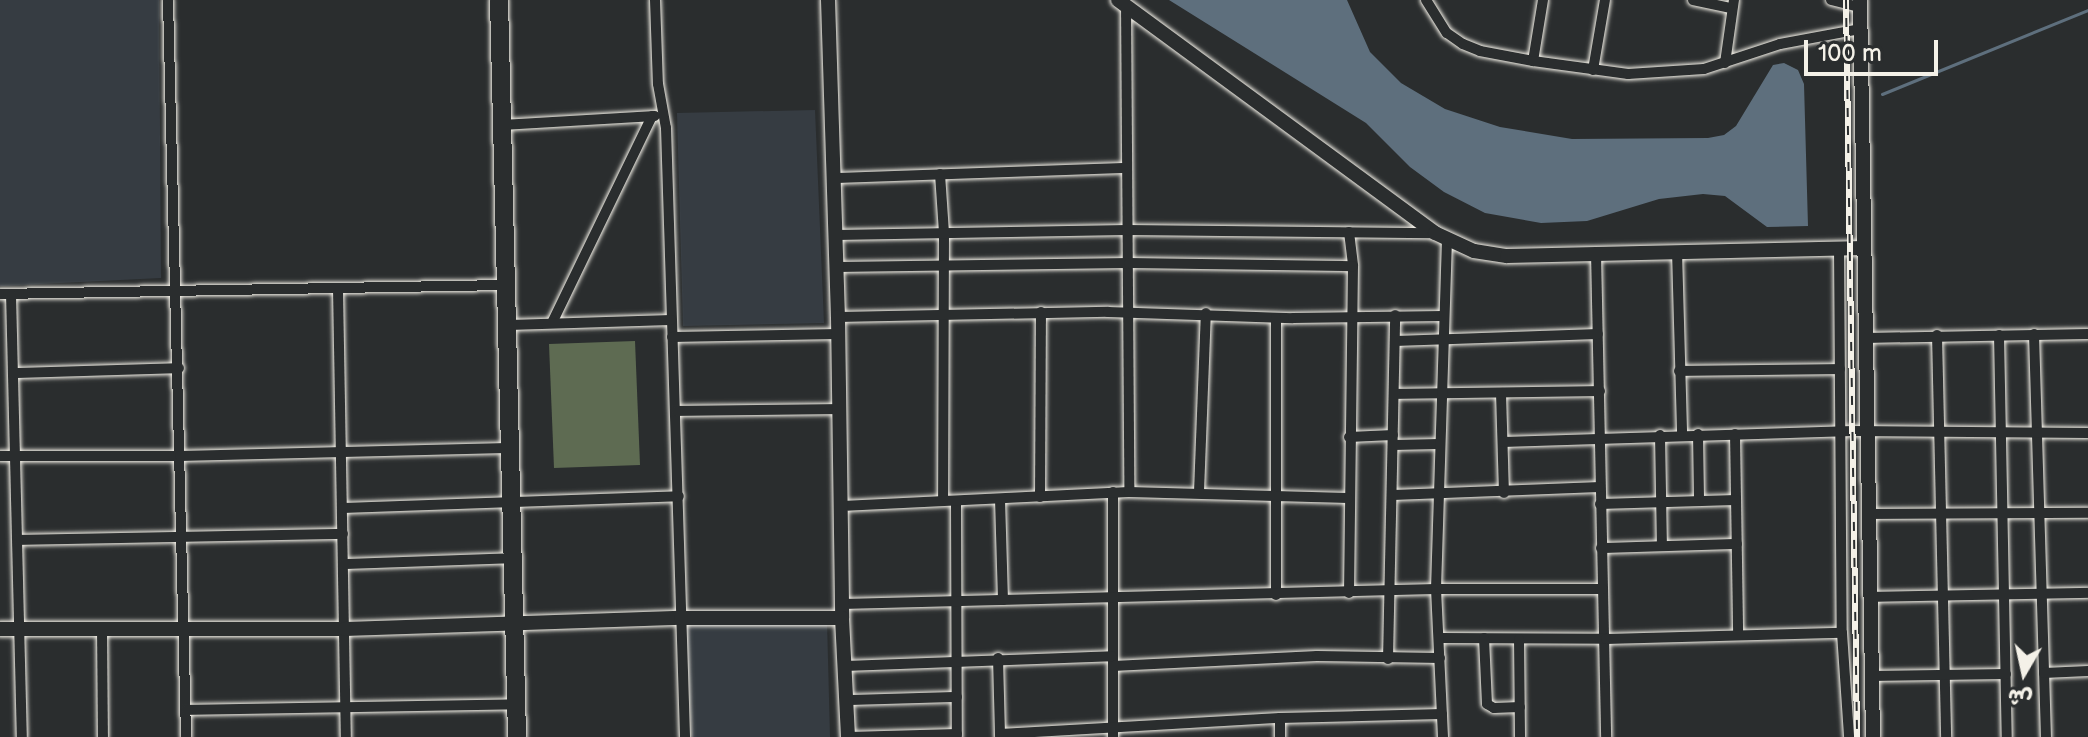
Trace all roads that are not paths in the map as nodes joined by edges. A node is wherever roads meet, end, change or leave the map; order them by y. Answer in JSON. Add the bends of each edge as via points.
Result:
{"nodes":[{"id":1,"x":168,"y":0,"type":"edge"},
{"id":2,"x":499,"y":0,"type":"edge"},
{"id":3,"x":655,"y":0,"type":"edge"},
{"id":4,"x":828,"y":0,"type":"edge"},
{"id":5,"x":1426,"y":0,"type":"edge"},
{"id":6,"x":1543,"y":0,"type":"edge"},
{"id":7,"x":1605,"y":0,"type":"edge"},
{"id":8,"x":1693,"y":0,"type":"edge"},
{"id":9,"x":1831,"y":0,"type":"edge"},
{"id":10,"x":1122,"y":2,"type":"edge"},
{"id":11,"x":1860,"y":3,"type":"edge"},
{"id":12,"x":1733,"y":4,"type":"edge"},
{"id":13,"x":1860,"y":29,"type":"junction"},
{"id":14,"x":1533,"y":61,"type":"junction"},
{"id":15,"x":1725,"y":63,"type":"junction"},
{"id":16,"x":1593,"y":70,"type":"junction"},
{"id":17,"x":652,"y":116,"type":"junction"},
{"id":18,"x":665,"y":116,"type":"junction"},
{"id":19,"x":502,"y":125,"type":"junction"},
{"id":20,"x":1125,"y":168,"type":"junction"},
{"id":21,"x":940,"y":174,"type":"junction"},
{"id":22,"x":835,"y":178,"type":"junction"},
{"id":23,"x":1127,"y":230,"type":"junction"},
{"id":24,"x":1349,"y":232,"type":"junction"},
{"id":25,"x":944,"y":233,"type":"junction"},
{"id":26,"x":836,"y":235,"type":"junction"},
{"id":27,"x":1441,"y":237,"type":"junction"},
{"id":28,"x":1839,"y":248,"type":"junction"},
{"id":29,"x":1864,"y":248,"type":"junction"},
{"id":30,"x":1677,"y":251,"type":"junction"},
{"id":31,"x":1596,"y":253,"type":"junction"},
{"id":32,"x":1129,"y":263,"type":"junction"},
{"id":33,"x":944,"y":264,"type":"junction"},
{"id":34,"x":1353,"y":266,"type":"junction"},
{"id":35,"x":837,"y":267,"type":"junction"},
{"id":36,"x":506,"y":285,"type":"junction"},
{"id":37,"x":338,"y":289,"type":"junction"},
{"id":38,"x":6,"y":294,"type":"edge"},
{"id":39,"x":177,"y":294,"type":"junction"},
{"id":40,"x":1041,"y":312,"type":"junction"},
{"id":41,"x":1129,"y":312,"type":"junction"},
{"id":42,"x":1206,"y":313,"type":"junction"},
{"id":43,"x":944,"y":314,"type":"junction"},
{"id":44,"x":1395,"y":315,"type":"junction"},
{"id":45,"x":1443,"y":316,"type":"junction"},
{"id":46,"x":838,"y":317,"type":"junction"},
{"id":47,"x":1350,"y":317,"type":"junction"},
{"id":48,"x":1276,"y":318,"type":"junction"},
{"id":49,"x":671,"y":320,"type":"junction"},
{"id":50,"x":552,"y":323,"type":"junction"},
{"id":51,"x":509,"y":325,"type":"junction"},
{"id":52,"x":838,"y":334,"type":"junction"},
{"id":53,"x":1598,"y":334,"type":"junction"},
{"id":54,"x":2034,"y":334,"type":"junction"},
{"id":55,"x":2088,"y":334,"type":"edge"},
{"id":56,"x":1937,"y":335,"type":"junction"},
{"id":57,"x":1999,"y":335,"type":"junction"},
{"id":58,"x":672,"y":337,"type":"junction"},
{"id":59,"x":1443,"y":338,"type":"junction"},
{"id":60,"x":1865,"y":338,"type":"junction"},
{"id":61,"x":1395,"y":341,"type":"junction"},
{"id":62,"x":179,"y":368,"type":"junction"},
{"id":63,"x":1840,"y":369,"type":"junction"},
{"id":64,"x":1679,"y":371,"type":"junction"},
{"id":65,"x":14,"y":373,"type":"junction"},
{"id":66,"x":1600,"y":391,"type":"junction"},
{"id":67,"x":1501,"y":393,"type":"junction"},
{"id":68,"x":1394,"y":394,"type":"junction"},
{"id":69,"x":1442,"y":394,"type":"junction"},
{"id":70,"x":838,"y":409,"type":"junction"},
{"id":71,"x":676,"y":411,"type":"junction"},
{"id":72,"x":1841,"y":432,"type":"junction"},
{"id":73,"x":1939,"y":432,"type":"junction"},
{"id":74,"x":2000,"y":432,"type":"junction"},
{"id":75,"x":1867,"y":433,"type":"junction"},
{"id":76,"x":2039,"y":433,"type":"junction"},
{"id":77,"x":2088,"y":433,"type":"edge"},
{"id":78,"x":1698,"y":434,"type":"junction"},
{"id":79,"x":1735,"y":434,"type":"junction"},
{"id":80,"x":1660,"y":435,"type":"junction"},
{"id":81,"x":1682,"y":435,"type":"junction"},
{"id":82,"x":1349,"y":437,"type":"junction"},
{"id":83,"x":1393,"y":440,"type":"junction"},
{"id":84,"x":1601,"y":440,"type":"junction"},
{"id":85,"x":1503,"y":442,"type":"junction"},
{"id":86,"x":1439,"y":444,"type":"junction"},
{"id":87,"x":509,"y":448,"type":"junction"},
{"id":88,"x":340,"y":451,"type":"junction"},
{"id":89,"x":0,"y":456,"type":"edge"},
{"id":90,"x":17,"y":456,"type":"junction"},
{"id":91,"x":180,"y":456,"type":"junction"},
{"id":92,"x":1600,"y":487,"type":"junction"},
{"id":93,"x":1113,"y":492,"type":"junction"},
{"id":94,"x":1129,"y":492,"type":"junction"},
{"id":95,"x":1199,"y":492,"type":"junction"},
{"id":96,"x":1504,"y":493,"type":"junction"},
{"id":97,"x":1437,"y":494,"type":"junction"},
{"id":98,"x":1275,"y":495,"type":"junction"},
{"id":99,"x":1393,"y":495,"type":"junction"},
{"id":100,"x":679,"y":496,"type":"junction"},
{"id":101,"x":1040,"y":497,"type":"junction"},
{"id":102,"x":1348,"y":498,"type":"junction"},
{"id":103,"x":1000,"y":499,"type":"junction"},
{"id":104,"x":1736,"y":500,"type":"junction"},
{"id":105,"x":943,"y":501,"type":"junction"},
{"id":106,"x":956,"y":501,"type":"junction"},
{"id":107,"x":1699,"y":501,"type":"junction"},
{"id":108,"x":511,"y":502,"type":"junction"},
{"id":109,"x":1661,"y":502,"type":"junction"},
{"id":110,"x":1600,"y":504,"type":"junction"},
{"id":111,"x":840,"y":506,"type":"junction"},
{"id":112,"x":343,"y":508,"type":"junction"},
{"id":113,"x":1941,"y":513,"type":"junction"},
{"id":114,"x":2002,"y":513,"type":"junction"},
{"id":115,"x":2041,"y":513,"type":"junction"},
{"id":116,"x":2088,"y":513,"type":"edge"},
{"id":117,"x":1869,"y":514,"type":"junction"},
{"id":118,"x":343,"y":534,"type":"junction"},
{"id":119,"x":181,"y":537,"type":"junction"},
{"id":120,"x":19,"y":540,"type":"junction"},
{"id":121,"x":1737,"y":544,"type":"junction"},
{"id":122,"x":1662,"y":546,"type":"junction"},
{"id":123,"x":1601,"y":548,"type":"junction"},
{"id":124,"x":513,"y":558,"type":"junction"},
{"id":125,"x":344,"y":564,"type":"junction"},
{"id":126,"x":1436,"y":589,"type":"junction"},
{"id":127,"x":1603,"y":589,"type":"junction"},
{"id":128,"x":1392,"y":591,"type":"junction"},
{"id":129,"x":1349,"y":593,"type":"junction"},
{"id":130,"x":2004,"y":593,"type":"junction"},
{"id":131,"x":2042,"y":593,"type":"junction"},
{"id":132,"x":2088,"y":593,"type":"edge"},
{"id":133,"x":1942,"y":594,"type":"junction"},
{"id":134,"x":1276,"y":595,"type":"junction"},
{"id":135,"x":1870,"y":597,"type":"junction"},
{"id":136,"x":1113,"y":599,"type":"junction"},
{"id":137,"x":1003,"y":600,"type":"junction"},
{"id":138,"x":957,"y":601,"type":"junction"},
{"id":139,"x":842,"y":611,"type":"junction"},
{"id":140,"x":681,"y":618,"type":"junction"},
{"id":141,"x":514,"y":622,"type":"junction"},
{"id":142,"x":102,"y":628,"type":"junction"},
{"id":143,"x":185,"y":628,"type":"junction"},
{"id":144,"x":0,"y":629,"type":"edge"},
{"id":145,"x":21,"y":629,"type":"junction"},
{"id":146,"x":345,"y":629,"type":"junction"},
{"id":147,"x":1842,"y":633,"type":"junction"},
{"id":148,"x":1738,"y":635,"type":"junction"},
{"id":149,"x":1439,"y":638,"type":"junction"},
{"id":150,"x":1484,"y":638,"type":"junction"},
{"id":151,"x":1519,"y":639,"type":"junction"},
{"id":152,"x":1606,"y":639,"type":"junction"},
{"id":153,"x":998,"y":658,"type":"junction"},
{"id":154,"x":1440,"y":658,"type":"junction"},
{"id":155,"x":1388,"y":659,"type":"junction"},
{"id":156,"x":957,"y":660,"type":"junction"},
{"id":157,"x":1113,"y":661,"type":"junction"},
{"id":158,"x":845,"y":666,"type":"junction"},
{"id":159,"x":2088,"y":671,"type":"edge"},
{"id":160,"x":2044,"y":673,"type":"junction"},
{"id":161,"x":2006,"y":674,"type":"junction"},
{"id":162,"x":1944,"y":675,"type":"junction"},
{"id":163,"x":1871,"y":676,"type":"junction"},
{"id":164,"x":957,"y":697,"type":"junction"},
{"id":165,"x":847,"y":700,"type":"junction"},
{"id":166,"x":516,"y":704,"type":"junction"},
{"id":167,"x":1520,"y":707,"type":"junction"},
{"id":168,"x":345,"y":708,"type":"junction"},
{"id":169,"x":186,"y":710,"type":"junction"},
{"id":170,"x":1442,"y":714,"type":"junction"},
{"id":171,"x":1280,"y":718,"type":"junction"},
{"id":172,"x":1113,"y":732,"type":"edge"},
{"id":173,"x":957,"y":735,"type":"edge"},
{"id":174,"x":1000,"y":736,"type":"edge"},
{"id":175,"x":22,"y":737,"type":"edge"},
{"id":176,"x":103,"y":737,"type":"edge"},
{"id":177,"x":186,"y":737,"type":"edge"},
{"id":178,"x":346,"y":737,"type":"edge"},
{"id":179,"x":517,"y":737,"type":"edge"},
{"id":180,"x":685,"y":737,"type":"edge"},
{"id":181,"x":848,"y":737,"type":"edge"},
{"id":182,"x":1280,"y":737,"type":"edge"},
{"id":183,"x":1443,"y":737,"type":"edge"},
{"id":184,"x":1520,"y":737,"type":"edge"},
{"id":185,"x":1606,"y":737,"type":"edge"},
{"id":186,"x":1849,"y":737,"type":"edge"},
{"id":187,"x":1873,"y":737,"type":"edge"},
{"id":188,"x":1946,"y":737,"type":"edge"},
{"id":189,"x":2007,"y":737,"type":"edge"},
{"id":190,"x":2046,"y":737,"type":"edge"}],
"edges":[{"from":1,"to":39,"type":"street"},
{"from":2,"to":19,"type":"highway"},
{"from":3,"to":18,"type":"street","via":[[658,84]]},
{"from":4,"to":22,"type":"street"},
{"from":5,"to":14,"type":"street","via":[[1447,33],[1463,44]]},
{"from":6,"to":14,"type":"street"},
{"from":7,"to":16,"type":"street"},
{"from":8,"to":12,"type":"street"},
{"from":9,"to":11,"type":"street"},
{"from":10,"to":20,"type":"street"},
{"from":10,"to":27,"type":"street"},
{"from":11,"to":13,"type":"street"},
{"from":12,"to":15,"type":"street"},
{"from":13,"to":15,"type":"street","via":[[1780,44]]},
{"from":13,"to":29,"type":"street"},
{"from":14,"to":16,"type":"street"},
{"from":15,"to":16,"type":"street","via":[[1656,75]]},
{"from":17,"to":18,"type":"street"},
{"from":17,"to":19,"type":"street"},
{"from":17,"to":50,"type":"street"},
{"from":18,"to":49,"type":"street"},
{"from":19,"to":36,"type":"highway"},
{"from":20,"to":21,"type":"street"},
{"from":20,"to":23,"type":"street"},
{"from":21,"to":22,"type":"street"},
{"from":21,"to":25,"type":"street"},
{"from":22,"to":26,"type":"street"},
{"from":23,"to":24,"type":"street"},
{"from":23,"to":25,"type":"street"},
{"from":23,"to":32,"type":"street"},
{"from":24,"to":27,"type":"street"},
{"from":24,"to":34,"type":"street"},
{"from":25,"to":26,"type":"street"},
{"from":25,"to":33,"type":"street"},
{"from":26,"to":35,"type":"street"},
{"from":27,"to":31,"type":"street","via":[[1490,255]]},
{"from":27,"to":45,"type":"street"},
{"from":28,"to":29,"type":"street"},
{"from":28,"to":30,"type":"street"},
{"from":28,"to":63,"type":"street"},
{"from":29,"to":60,"type":"street"},
{"from":30,"to":31,"type":"street"},
{"from":30,"to":64,"type":"street"},
{"from":31,"to":53,"type":"street"},
{"from":32,"to":33,"type":"street"},
{"from":32,"to":34,"type":"street"},
{"from":32,"to":41,"type":"street"},
{"from":33,"to":35,"type":"street"},
{"from":33,"to":43,"type":"street"},
{"from":34,"to":47,"type":"street"},
{"from":35,"to":46,"type":"street"},
{"from":36,"to":37,"type":"street"},
{"from":36,"to":51,"type":"highway"},
{"from":37,"to":39,"type":"street"},
{"from":37,"to":88,"type":"street"},
{"from":38,"to":39,"type":"street"},
{"from":38,"to":65,"type":"street"},
{"from":39,"to":62,"type":"street"},
{"from":40,"to":41,"type":"street"},
{"from":40,"to":43,"type":"street"},
{"from":40,"to":101,"type":"street"},
{"from":41,"to":42,"type":"street"},
{"from":41,"to":94,"type":"street"},
{"from":42,"to":48,"type":"street"},
{"from":42,"to":95,"type":"street"},
{"from":43,"to":46,"type":"street"},
{"from":43,"to":105,"type":"street"},
{"from":44,"to":45,"type":"street"},
{"from":44,"to":47,"type":"street"},
{"from":44,"to":61,"type":"street"},
{"from":45,"to":59,"type":"street"},
{"from":46,"to":52,"type":"street"},
{"from":47,"to":48,"type":"street"},
{"from":47,"to":82,"type":"street"},
{"from":48,"to":98,"type":"street"},
{"from":49,"to":50,"type":"street"},
{"from":49,"to":58,"type":"street"},
{"from":50,"to":51,"type":"street"},
{"from":51,"to":87,"type":"highway"},
{"from":52,"to":58,"type":"street"},
{"from":52,"to":70,"type":"street"},
{"from":53,"to":59,"type":"street"},
{"from":53,"to":66,"type":"street"},
{"from":54,"to":55,"type":"street"},
{"from":54,"to":57,"type":"street"},
{"from":54,"to":76,"type":"street"},
{"from":56,"to":57,"type":"street"},
{"from":56,"to":60,"type":"street"},
{"from":56,"to":73,"type":"street"},
{"from":57,"to":74,"type":"street"},
{"from":58,"to":71,"type":"street"},
{"from":59,"to":61,"type":"street"},
{"from":59,"to":69,"type":"street"},
{"from":60,"to":75,"type":"street"},
{"from":61,"to":68,"type":"street"},
{"from":62,"to":65,"type":"street"},
{"from":62,"to":91,"type":"street"},
{"from":63,"to":64,"type":"street"},
{"from":63,"to":72,"type":"street"},
{"from":64,"to":81,"type":"street"},
{"from":65,"to":90,"type":"street"},
{"from":66,"to":67,"type":"street"},
{"from":66,"to":84,"type":"street"},
{"from":67,"to":69,"type":"street"},
{"from":67,"to":85,"type":"street"},
{"from":68,"to":69,"type":"street"},
{"from":68,"to":83,"type":"street"},
{"from":69,"to":86,"type":"street"},
{"from":70,"to":71,"type":"street"},
{"from":70,"to":111,"type":"street"},
{"from":71,"to":100,"type":"street"},
{"from":72,"to":75,"type":"street"},
{"from":72,"to":79,"type":"street"},
{"from":72,"to":147,"type":"street"},
{"from":73,"to":74,"type":"street"},
{"from":73,"to":75,"type":"street"},
{"from":73,"to":113,"type":"street"},
{"from":74,"to":76,"type":"street"},
{"from":74,"to":114,"type":"street"},
{"from":75,"to":117,"type":"street"},
{"from":76,"to":77,"type":"street"},
{"from":76,"to":115,"type":"street"},
{"from":78,"to":79,"type":"street"},
{"from":78,"to":81,"type":"street"},
{"from":78,"to":107,"type":"street"},
{"from":79,"to":104,"type":"street"},
{"from":80,"to":81,"type":"street"},
{"from":80,"to":84,"type":"street"},
{"from":80,"to":109,"type":"street"},
{"from":82,"to":83,"type":"street"},
{"from":82,"to":102,"type":"street"},
{"from":83,"to":86,"type":"street"},
{"from":83,"to":99,"type":"street"},
{"from":84,"to":85,"type":"street"},
{"from":84,"to":92,"type":"street"},
{"from":85,"to":96,"type":"street"},
{"from":86,"to":97,"type":"street"},
{"from":87,"to":88,"type":"street"},
{"from":87,"to":108,"type":"highway"},
{"from":88,"to":91,"type":"street"},
{"from":88,"to":112,"type":"street"},
{"from":89,"to":90,"type":"street"},
{"from":90,"to":91,"type":"street"},
{"from":90,"to":120,"type":"street"},
{"from":91,"to":119,"type":"street"},
{"from":92,"to":96,"type":"street"},
{"from":92,"to":110,"type":"street"},
{"from":93,"to":94,"type":"street"},
{"from":93,"to":101,"type":"street"},
{"from":93,"to":136,"type":"street"},
{"from":94,"to":95,"type":"street"},
{"from":95,"to":98,"type":"street"},
{"from":96,"to":97,"type":"street"},
{"from":97,"to":99,"type":"street"},
{"from":97,"to":126,"type":"street"},
{"from":98,"to":102,"type":"street"},
{"from":98,"to":134,"type":"street"},
{"from":99,"to":128,"type":"street"},
{"from":100,"to":108,"type":"street"},
{"from":100,"to":140,"type":"street"},
{"from":101,"to":103,"type":"street"},
{"from":102,"to":129,"type":"street"},
{"from":103,"to":106,"type":"street"},
{"from":103,"to":137,"type":"street"},
{"from":104,"to":107,"type":"street"},
{"from":104,"to":121,"type":"street"},
{"from":105,"to":106,"type":"street"},
{"from":105,"to":111,"type":"street"},
{"from":106,"to":138,"type":"street"},
{"from":107,"to":109,"type":"street"},
{"from":108,"to":112,"type":"street"},
{"from":108,"to":124,"type":"highway"},
{"from":109,"to":110,"type":"street"},
{"from":109,"to":122,"type":"street"},
{"from":110,"to":123,"type":"street"},
{"from":111,"to":139,"type":"street"},
{"from":112,"to":118,"type":"street"},
{"from":113,"to":114,"type":"street"},
{"from":113,"to":117,"type":"street"},
{"from":113,"to":133,"type":"street"},
{"from":114,"to":115,"type":"street"},
{"from":114,"to":130,"type":"street"},
{"from":115,"to":116,"type":"street"},
{"from":115,"to":131,"type":"street"},
{"from":117,"to":135,"type":"street"},
{"from":118,"to":119,"type":"street"},
{"from":118,"to":125,"type":"street"},
{"from":119,"to":120,"type":"street"},
{"from":119,"to":143,"type":"street"},
{"from":120,"to":145,"type":"street"},
{"from":121,"to":122,"type":"street"},
{"from":121,"to":148,"type":"street"},
{"from":122,"to":123,"type":"street"},
{"from":123,"to":127,"type":"street"},
{"from":124,"to":125,"type":"street"},
{"from":124,"to":141,"type":"highway"},
{"from":125,"to":146,"type":"street"},
{"from":126,"to":127,"type":"street"},
{"from":126,"to":128,"type":"street"},
{"from":126,"to":149,"type":"street"},
{"from":127,"to":152,"type":"street"},
{"from":128,"to":129,"type":"street"},
{"from":128,"to":155,"type":"street"},
{"from":129,"to":134,"type":"street"},
{"from":130,"to":131,"type":"street"},
{"from":130,"to":133,"type":"street"},
{"from":130,"to":161,"type":"street"},
{"from":131,"to":132,"type":"street"},
{"from":131,"to":160,"type":"street"},
{"from":133,"to":135,"type":"street"},
{"from":133,"to":162,"type":"street"},
{"from":134,"to":136,"type":"street"},
{"from":135,"to":163,"type":"street"},
{"from":136,"to":137,"type":"street"},
{"from":136,"to":157,"type":"street"},
{"from":137,"to":138,"type":"street"},
{"from":138,"to":139,"type":"street"},
{"from":138,"to":156,"type":"street"},
{"from":139,"to":140,"type":"street"},
{"from":139,"to":158,"type":"street"},
{"from":140,"to":141,"type":"street"},
{"from":140,"to":180,"type":"street"},
{"from":141,"to":146,"type":"street"},
{"from":141,"to":166,"type":"highway"},
{"from":142,"to":143,"type":"street"},
{"from":142,"to":145,"type":"street"},
{"from":142,"to":176,"type":"street"},
{"from":143,"to":146,"type":"street"},
{"from":143,"to":169,"type":"street"},
{"from":144,"to":145,"type":"street"},
{"from":145,"to":175,"type":"street"},
{"from":146,"to":168,"type":"street"},
{"from":147,"to":148,"type":"street"},
{"from":147,"to":186,"type":"street"},
{"from":148,"to":152,"type":"street"},
{"from":149,"to":150,"type":"street"},
{"from":149,"to":154,"type":"street"},
{"from":150,"to":151,"type":"street"},
{"from":150,"to":167,"type":"street","via":[[1487,704]]},
{"from":151,"to":152,"type":"street"},
{"from":151,"to":167,"type":"street"},
{"from":152,"to":185,"type":"street"},
{"from":153,"to":156,"type":"street"},
{"from":153,"to":157,"type":"street"},
{"from":153,"to":174,"type":"street"},
{"from":154,"to":155,"type":"street"},
{"from":154,"to":170,"type":"street"},
{"from":155,"to":157,"type":"street"},
{"from":156,"to":158,"type":"street"},
{"from":156,"to":164,"type":"street"},
{"from":157,"to":172,"type":"street"},
{"from":158,"to":165,"type":"street"},
{"from":159,"to":160,"type":"street"},
{"from":160,"to":190,"type":"street"},
{"from":161,"to":162,"type":"street"},
{"from":161,"to":189,"type":"street"},
{"from":162,"to":163,"type":"street"},
{"from":162,"to":188,"type":"street"},
{"from":163,"to":187,"type":"street"},
{"from":164,"to":165,"type":"street"},
{"from":164,"to":173,"type":"street"},
{"from":165,"to":181,"type":"street"},
{"from":166,"to":168,"type":"street"},
{"from":166,"to":179,"type":"highway"},
{"from":167,"to":184,"type":"street"},
{"from":168,"to":169,"type":"street"},
{"from":168,"to":178,"type":"street"},
{"from":169,"to":177,"type":"street"},
{"from":170,"to":171,"type":"street"},
{"from":170,"to":183,"type":"street"},
{"from":171,"to":172,"type":"street"},
{"from":171,"to":182,"type":"street"},
{"from":172,"to":174,"type":"street"},
{"from":173,"to":181,"type":"street"}]}
